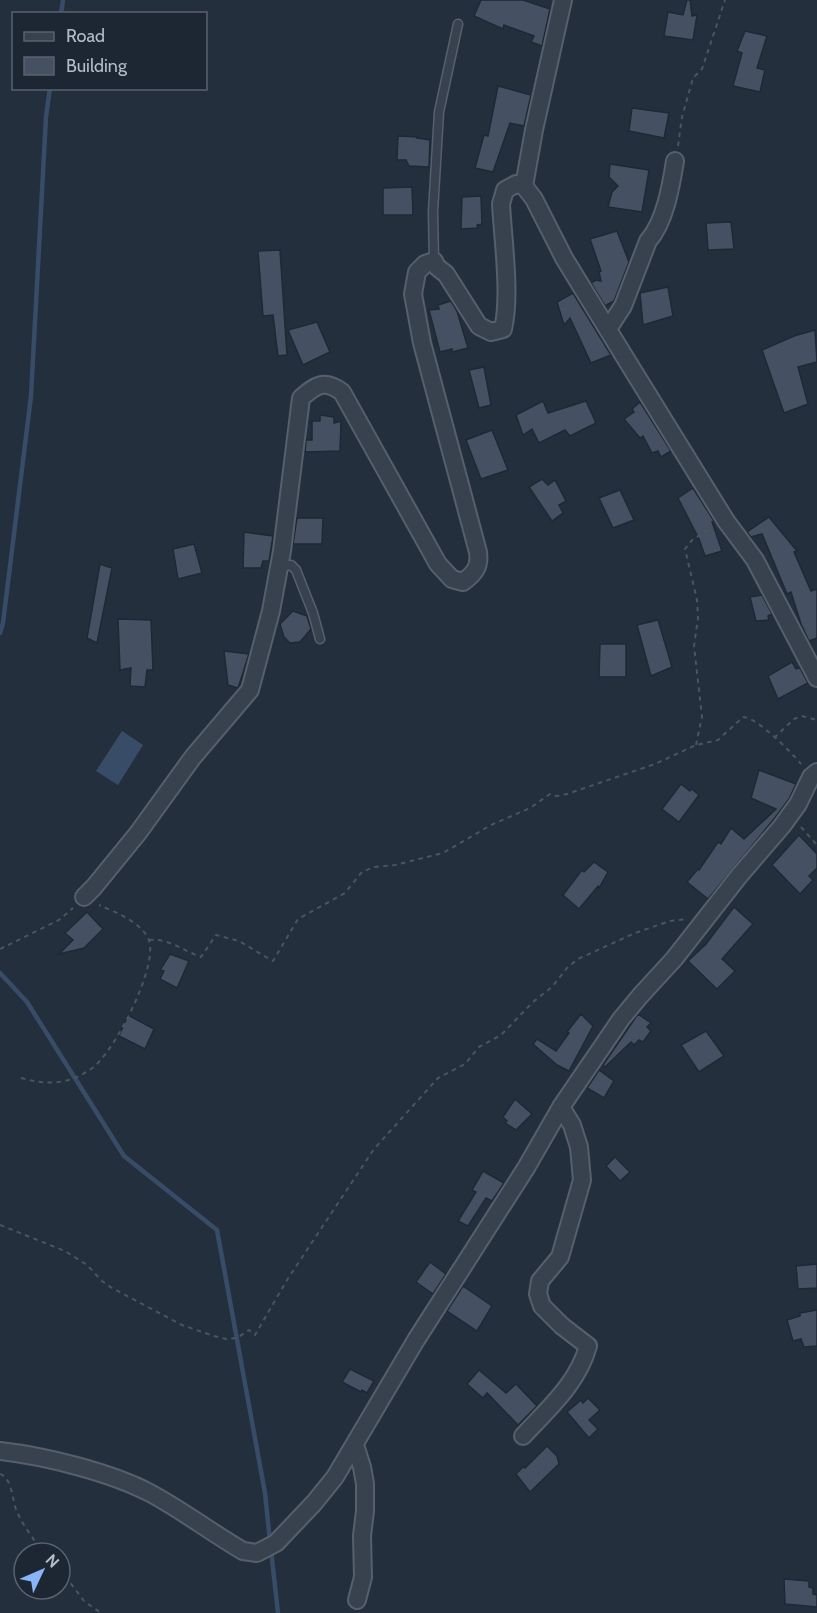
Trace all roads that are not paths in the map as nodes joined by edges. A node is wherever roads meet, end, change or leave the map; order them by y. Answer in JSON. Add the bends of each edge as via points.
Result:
{"nodes":[{"id":1,"x":563,"y":0,"type":"edge"},
{"id":2,"x":458,"y":24,"type":"dead end"},
{"id":3,"x":675,"y":161,"type":"road end"},
{"id":4,"x":524,"y":186,"type":"junction"},
{"id":5,"x":434,"y":261,"type":"junction"},
{"id":6,"x":608,"y":329,"type":"junction"},
{"id":7,"x":278,"y":567,"type":"junction"},
{"id":8,"x":320,"y":639,"type":"dead end"},
{"id":9,"x":817,"y":678,"type":"edge"},
{"id":10,"x":814,"y":775,"type":"edge"},
{"id":11,"x":84,"y":897,"type":"road end"},
{"id":12,"x":561,"y":1107,"type":"junction"},
{"id":13,"x":523,"y":1436,"type":"dead end"},
{"id":14,"x":355,"y":1446,"type":"junction"},
{"id":15,"x":0,"y":1451,"type":"edge"},
{"id":16,"x":357,"y":1600,"type":"dead end"}],
"edges":[{"from":1,"to":4,"type":"street"},
{"from":2,"to":5,"type":"lane","via":[[439,112]]},
{"from":3,"to":6,"type":"street","via":[[671,190],[654,234],[623,306]]},
{"from":4,"to":5,"type":"street","via":[[516,184],[505,190],[501,204],[506,300],[503,329],[491,332],[479,326]]},
{"from":4,"to":6,"type":"street"},
{"from":5,"to":7,"type":"street","via":[[417,272],[412,294],[478,552],[476,570],[463,582],[452,579],[438,564],[342,392],[322,384],[301,398]]},
{"from":6,"to":9,"type":"street","via":[[726,521],[755,560]]},
{"from":7,"to":8,"type":"lane","via":[[291,566],[296,570]]},
{"from":7,"to":11,"type":"street","via":[[250,690]]},
{"from":10,"to":12,"type":"street","via":[[790,816],[621,1019]]},
{"from":12,"to":13,"type":"street","via":[[579,1148],[582,1180],[560,1257],[540,1281],[538,1294],[542,1306],[588,1346],[571,1381]]},
{"from":12,"to":14,"type":"street"},
{"from":14,"to":15,"type":"street","via":[[314,1503],[276,1543],[257,1552],[243,1551],[130,1485],[59,1462]]},
{"from":14,"to":16,"type":"street","via":[[365,1493],[363,1577]]}]}
